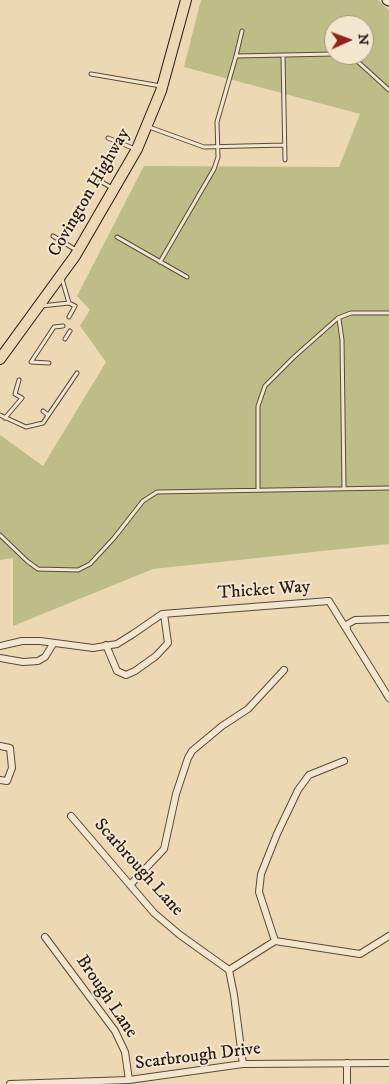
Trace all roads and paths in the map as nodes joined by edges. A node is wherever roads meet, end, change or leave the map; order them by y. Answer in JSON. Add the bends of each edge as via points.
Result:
{"nodes":[{"id":1,"x":186,"y":0,"type":"edge"},
{"id":2,"x":242,"y":30,"type":"dead end"},
{"id":3,"x":324,"y":54,"type":"edge"},
{"id":4,"x":236,"y":56,"type":"junction"},
{"id":5,"x":283,"y":56,"type":"junction"},
{"id":6,"x":362,"y":65,"type":"edge"},
{"id":7,"x":91,"y":74,"type":"dead end"},
{"id":8,"x":162,"y":86,"type":"junction"},
{"id":9,"x":389,"y":90,"type":"edge"},
{"id":10,"x":146,"y":126,"type":"junction"},
{"id":11,"x":108,"y":138,"type":"dead end"},
{"id":12,"x":284,"y":145,"type":"junction"},
{"id":13,"x":218,"y":147,"type":"junction"},
{"id":14,"x":137,"y":149,"type":"junction"},
{"id":15,"x":284,"y":160,"type":"dead end"},
{"id":16,"x":100,"y":181,"type":"dead end"},
{"id":17,"x":114,"y":190,"type":"junction"},
{"id":18,"x":53,"y":236,"type":"dead end"},
{"id":19,"x":117,"y":237,"type":"dead end"},
{"id":20,"x":78,"y":251,"type":"junction"},
{"id":21,"x":160,"y":262,"type":"junction"},
{"id":22,"x":61,"y":275,"type":"junction"},
{"id":23,"x":187,"y":277,"type":"dead end"},
{"id":24,"x":69,"y":303,"type":"junction"},
{"id":25,"x":38,"y":307,"type":"junction"},
{"id":26,"x":389,"y":313,"type":"edge"},
{"id":27,"x":69,"y":317,"type":"dead end"},
{"id":28,"x":338,"y":318,"type":"junction"},
{"id":29,"x":63,"y":326,"type":"dead end"},
{"id":30,"x":70,"y":331,"type":"dead end"},
{"id":31,"x":66,"y":338,"type":"dead end"},
{"id":32,"x":0,"y":359,"type":"edge"},
{"id":33,"x":49,"y":363,"type":"dead end"},
{"id":34,"x":77,"y":373,"type":"dead end"},
{"id":35,"x":19,"y":380,"type":"dead end"},
{"id":36,"x":42,"y":411,"type":"dead end"},
{"id":37,"x":0,"y":415,"type":"edge"},
{"id":38,"x":48,"y":415,"type":"junction"},
{"id":39,"x":6,"y":418,"type":"junction"},
{"id":40,"x":344,"y":488,"type":"junction"},
{"id":41,"x":389,"y":488,"type":"edge"},
{"id":42,"x":258,"y":489,"type":"junction"},
{"id":43,"x":0,"y":536,"type":"edge"},
{"id":44,"x":164,"y":614,"type":"junction"},
{"id":45,"x":389,"y":619,"type":"edge"},
{"id":46,"x":348,"y":632,"type":"junction"},
{"id":47,"x":53,"y":644,"type":"junction"},
{"id":48,"x":0,"y":646,"type":"edge"},
{"id":49,"x":106,"y":646,"type":"junction"},
{"id":50,"x":0,"y":658,"type":"edge"},
{"id":51,"x":284,"y":670,"type":"dead end"},
{"id":52,"x":389,"y":698,"type":"edge"},
{"id":53,"x":0,"y":746,"type":"edge"},
{"id":54,"x":344,"y":761,"type":"dead end"},
{"id":55,"x":0,"y":780,"type":"edge"},
{"id":56,"x":71,"y":816,"type":"dead end"},
{"id":57,"x":130,"y":885,"type":"junction"},
{"id":58,"x":45,"y":936,"type":"dead end"},
{"id":59,"x":389,"y":936,"type":"edge"},
{"id":60,"x":274,"y":941,"type":"junction"},
{"id":61,"x":229,"y":970,"type":"junction"},
{"id":62,"x":347,"y":1063,"type":"junction"},
{"id":63,"x":389,"y":1063,"type":"edge"},
{"id":64,"x":243,"y":1064,"type":"junction"},
{"id":65,"x":130,"y":1080,"type":"junction"},
{"id":66,"x":10,"y":1084,"type":"edge"},
{"id":67,"x":347,"y":1084,"type":"edge"}],
"edges":[{"from":1,"to":8,"type":"main road","name":"Covington Highway"},
{"from":2,"to":4,"type":"lane"},
{"from":3,"to":5,"type":"lane"},
{"from":4,"to":5,"type":"lane"},
{"from":4,"to":13,"type":"lane","via":[[217,122]]},
{"from":5,"to":12,"type":"lane"},
{"from":6,"to":9,"type":"lane"},
{"from":7,"to":8,"type":"lane"},
{"from":8,"to":10,"type":"main road","name":"Covington Highway"},
{"from":10,"to":13,"type":"lane","via":[[204,147]]},
{"from":10,"to":14,"type":"main road","name":"Covington Highway"},
{"from":11,"to":14,"type":"lane"},
{"from":12,"to":13,"type":"lane"},
{"from":12,"to":15,"type":"lane"},
{"from":13,"to":21,"type":"lane","via":[[214,169]]},
{"from":14,"to":17,"type":"main road","name":"Covington Highway"},
{"from":16,"to":17,"type":"lane"},
{"from":17,"to":20,"type":"main road","name":"Covington Highway"},
{"from":18,"to":20,"type":"lane"},
{"from":19,"to":21,"type":"lane"},
{"from":20,"to":22,"type":"main road","name":"Covington Highway"},
{"from":21,"to":23,"type":"lane"},
{"from":22,"to":24,"type":"lane"},
{"from":22,"to":25,"type":"main road","name":"Covington Highway"},
{"from":24,"to":25,"type":"lane"},
{"from":24,"to":27,"type":"lane","via":[[75,306]]},
{"from":25,"to":32,"type":"main road","name":"Covington Highway"},
{"from":26,"to":28,"type":"lane","via":[[351,313]]},
{"from":28,"to":40,"type":"lane","via":[[342,340]]},
{"from":28,"to":42,"type":"lane","via":[[265,386],[258,406]]},
{"from":29,"to":33,"type":"lane","via":[[54,326],[31,362]]},
{"from":30,"to":31,"type":"lane"},
{"from":34,"to":38,"type":"lane"},
{"from":35,"to":39,"type":"lane","via":[[15,394],[22,398]]},
{"from":36,"to":38,"type":"lane"},
{"from":37,"to":39,"type":"lane"},
{"from":38,"to":39,"type":"lane","via":[[43,423],[26,427]]},
{"from":40,"to":41,"type":"lane"},
{"from":40,"to":42,"type":"lane"},
{"from":42,"to":43,"type":"lane","via":[[158,492],[143,501],[90,564],[78,570],[38,569]]},
{"from":44,"to":46,"type":"street","name":"Thicket Way","via":[[329,602]]},
{"from":44,"to":49,"type":"street","name":"Thicket Way","via":[[117,644]]},
{"from":44,"to":49,"type":"street","via":[[168,643],[135,671],[126,675],[117,671]]},
{"from":45,"to":46,"type":"street","via":[[355,620],[346,625]]},
{"from":46,"to":52,"type":"street","name":"Thicket Way"},
{"from":47,"to":48,"type":"street","name":"Thicket Way","via":[[22,641]]},
{"from":47,"to":49,"type":"street","name":"Thicket Way"},
{"from":47,"to":50,"type":"street","via":[[45,657],[38,661]]},
{"from":51,"to":57,"type":"street","via":[[248,709],[192,751],[176,794],[164,849]]},
{"from":53,"to":55,"type":"street","via":[[10,748],[12,768],[7,781]]},
{"from":54,"to":60,"type":"street","via":[[309,775],[277,834],[261,874],[259,892]]},
{"from":56,"to":57,"type":"street","name":"Scarbrough Lane"},
{"from":57,"to":61,"type":"street","name":"Scarbrough Lane","via":[[154,913]]},
{"from":58,"to":65,"type":"street","name":"Brough Lane","via":[[115,1031],[125,1052]]},
{"from":59,"to":60,"type":"street","via":[[360,954]]},
{"from":60,"to":61,"type":"street"},
{"from":61,"to":64,"type":"street"},
{"from":62,"to":63,"type":"street","name":"Scarbrough Drive"},
{"from":62,"to":64,"type":"street","name":"Scarbrough Drive"},
{"from":62,"to":67,"type":"street"},
{"from":64,"to":65,"type":"street","name":"Scarbrough Drive"},
{"from":65,"to":66,"type":"street","name":"Scarbrough Drive"}]}
